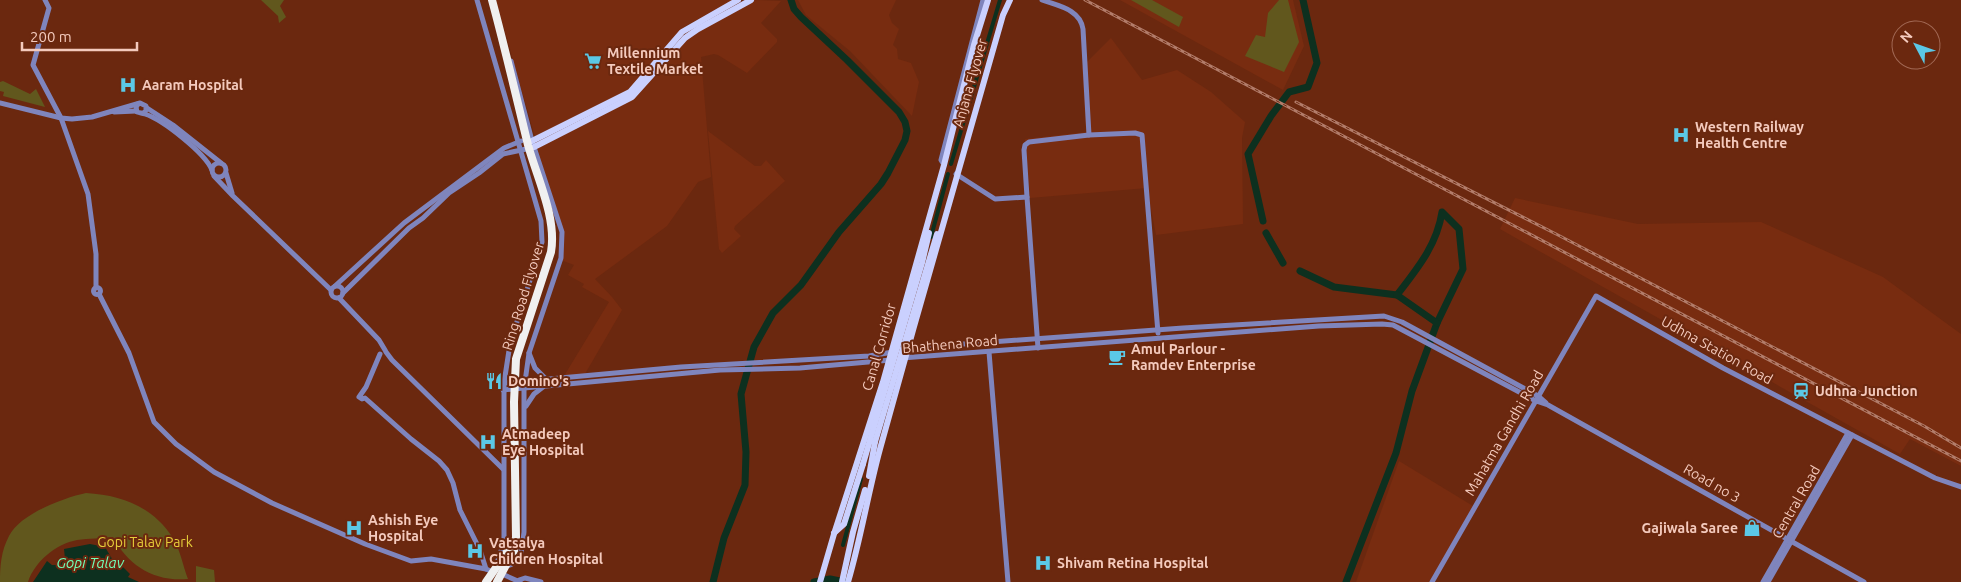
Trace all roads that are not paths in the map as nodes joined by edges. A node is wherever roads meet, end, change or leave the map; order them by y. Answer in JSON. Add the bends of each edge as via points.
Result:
{"nodes":[{"id":1,"x":45,"y":0,"type":"edge"},
{"id":2,"x":477,"y":0,"type":"edge"},
{"id":3,"x":487,"y":0,"type":"edge"},
{"id":4,"x":493,"y":0,"type":"edge"},
{"id":5,"x":738,"y":0,"type":"edge"},
{"id":6,"x":751,"y":0,"type":"edge"},
{"id":7,"x":983,"y":0,"type":"edge"},
{"id":8,"x":988,"y":0,"type":"edge"},
{"id":9,"x":1010,"y":0,"type":"edge"},
{"id":10,"x":1042,"y":0,"type":"edge"},
{"id":11,"x":0,"y":103,"type":"edge"},
{"id":12,"x":137,"y":108,"type":"junction"},
{"id":13,"x":145,"y":110,"type":"junction"},
{"id":14,"x":61,"y":118,"type":"junction"},
{"id":15,"x":1089,"y":135,"type":"junction"},
{"id":16,"x":519,"y":141,"type":"junction"},
{"id":17,"x":533,"y":144,"type":"junction"},
{"id":18,"x":521,"y":149,"type":"junction"},
{"id":19,"x":221,"y":163,"type":"junction"},
{"id":20,"x":944,"y":165,"type":"junction"},
{"id":21,"x":212,"y":170,"type":"junction"},
{"id":22,"x":226,"y":173,"type":"junction"},
{"id":23,"x":941,"y":173,"type":"junction"},
{"id":24,"x":214,"y":176,"type":"junction"},
{"id":25,"x":956,"y":177,"type":"junction"},
{"id":26,"x":233,"y":196,"type":"junction"},
{"id":27,"x":1027,"y":197,"type":"junction"},
{"id":28,"x":333,"y":288,"type":"junction"},
{"id":29,"x":341,"y":295,"type":"junction"},
{"id":30,"x":1596,"y":296,"type":"joint"},
{"id":31,"x":1401,"y":324,"type":"junction"},
{"id":32,"x":1157,"y":330,"type":"junction"},
{"id":33,"x":1038,"y":339,"type":"junction"},
{"id":34,"x":1158,"y":339,"type":"junction"},
{"id":35,"x":1038,"y":348,"type":"junction"},
{"id":36,"x":909,"y":349,"type":"junction"},
{"id":37,"x":890,"y":352,"type":"junction"},
{"id":38,"x":989,"y":352,"type":"junction"},
{"id":39,"x":383,"y":353,"type":"junction"},
{"id":40,"x":529,"y":353,"type":"junction"},
{"id":41,"x":906,"y":358,"type":"junction"},
{"id":42,"x":888,"y":360,"type":"junction"},
{"id":43,"x":728,"y":367,"type":"junction"},
{"id":44,"x":525,"y":382,"type":"junction"},
{"id":45,"x":546,"y":382,"type":"junction"},
{"id":46,"x":504,"y":383,"type":"junction"},
{"id":47,"x":524,"y":389,"type":"junction"},
{"id":48,"x":503,"y":390,"type":"junction"},
{"id":49,"x":1537,"y":399,"type":"junction"},
{"id":50,"x":524,"y":410,"type":"junction"},
{"id":51,"x":1850,"y":434,"type":"junction"},
{"id":52,"x":503,"y":469,"type":"junction"},
{"id":53,"x":1961,"y":487,"type":"edge"},
{"id":54,"x":853,"y":532,"type":"junction"},
{"id":55,"x":834,"y":534,"type":"junction"},
{"id":56,"x":859,"y":537,"type":"junction"},
{"id":57,"x":1789,"y":540,"type":"junction"},
{"id":58,"x":511,"y":549,"type":"junction"},
{"id":59,"x":496,"y":570,"type":"junction"},
{"id":60,"x":849,"y":570,"type":"junction"},
{"id":61,"x":520,"y":581,"type":"edge"},
{"id":62,"x":486,"y":582,"type":"edge"},
{"id":63,"x":497,"y":582,"type":"edge"},
{"id":64,"x":541,"y":582,"type":"edge"},
{"id":65,"x":820,"y":582,"type":"edge"},
{"id":66,"x":842,"y":582,"type":"edge"},
{"id":67,"x":848,"y":582,"type":"edge"},
{"id":68,"x":1008,"y":582,"type":"edge"},
{"id":69,"x":1432,"y":582,"type":"edge"},
{"id":70,"x":1763,"y":582,"type":"edge"},
{"id":71,"x":1768,"y":582,"type":"edge"},
{"id":72,"x":1864,"y":582,"type":"edge"}],
"edges":[{"from":1,"to":14,"type":"street","via":[[49,8],[33,65]]},
{"from":2,"to":16,"type":"street"},
{"from":3,"to":58,"type":"highway","name":"Ring Road Flyover","bridge":true,"via":[[548,240],[512,358],[509,379]]},
{"from":4,"to":17,"type":"street"},
{"from":4,"to":58,"type":"highway","name":"Ring Road Flyover","bridge":true,"via":[[553,240],[516,358],[516,537]]},
{"from":5,"to":17,"type":"main road","via":[[682,32],[630,92]]},
{"from":6,"to":17,"type":"main road","via":[[685,38],[632,96]]},
{"from":7,"to":20,"type":"street","via":[[940,160]]},
{"from":8,"to":20,"type":"main road","name":"Anjana Flyover"},
{"from":9,"to":25,"type":"main road","name":"Anjana Flyover"},
{"from":10,"to":15,"type":"street","via":[[1071,11],[1082,21]]},
{"from":11,"to":14,"type":"street"},
{"from":12,"to":13,"type":"street","via":[[140,114]]},
{"from":12,"to":13,"type":"street","via":[[143,103]]},
{"from":12,"to":14,"type":"street","via":[[81,118]]},
{"from":13,"to":19,"type":"street","via":[[173,125]]},
{"from":13,"to":21,"type":"street","via":[[193,147],[208,161]]},
{"from":14,"to":59,"type":"street","via":[[88,194],[96,254],[94,293],[99,294],[129,353],[154,422],[214,472],[365,544],[418,561],[431,559]]},
{"from":15,"to":27,"type":"street","via":[[1027,143],[1024,150]]},
{"from":15,"to":32,"type":"street","via":[[1135,133],[1143,138]]},
{"from":16,"to":17,"type":"street"},
{"from":16,"to":18,"type":"street"},
{"from":16,"to":28,"type":"street","via":[[498,152],[404,223]]},
{"from":17,"to":18,"type":"street"},
{"from":17,"to":40,"type":"street","via":[[562,232],[561,258]]},
{"from":18,"to":29,"type":"street","via":[[503,154],[449,193]]},
{"from":18,"to":46,"type":"street","via":[[541,221],[542,242],[510,344]]},
{"from":19,"to":21,"type":"street"},
{"from":19,"to":22,"type":"street"},
{"from":20,"to":23,"type":"main road","name":"Canal Corridor"},
{"from":21,"to":24,"type":"street"},
{"from":22,"to":24,"type":"street","via":[[221,178]]},
{"from":22,"to":26,"type":"street"},
{"from":23,"to":37,"type":"main road","name":"Canal Corridor"},
{"from":23,"to":55,"type":"main road","bridge":true,"via":[[941,189],[922,262],[863,464],[844,524]]},
{"from":24,"to":26,"type":"street"},
{"from":25,"to":27,"type":"street","via":[[995,199]]},
{"from":25,"to":36,"type":"main road"},
{"from":25,"to":54,"type":"main road","bridge":true,"via":[[949,191],[875,442]]},
{"from":26,"to":28,"type":"street"},
{"from":27,"to":33,"type":"street"},
{"from":28,"to":29,"type":"street","via":[[341,288]]},
{"from":28,"to":29,"type":"street","via":[[333,297]]},
{"from":29,"to":39,"type":"street","via":[[379,340]]},
{"from":30,"to":49,"type":"street","name":"Mahatma Gandhi Road"},
{"from":30,"to":51,"type":"street","name":"Udhna Station Road","via":[[1723,368]]},
{"from":31,"to":32,"type":"street","name":"Bhathena Road","via":[[1390,317],[1379,316]]},
{"from":31,"to":34,"type":"street","name":"Bhathena Road","via":[[1320,326]]},
{"from":31,"to":49,"type":"street","name":"Road no 3"},
{"from":32,"to":33,"type":"street","name":"Bhathena Road"},
{"from":32,"to":34,"type":"street"},
{"from":33,"to":35,"type":"street"},
{"from":33,"to":36,"type":"street","name":"Bhathena Road"},
{"from":34,"to":35,"type":"street","name":"Bhathena Road"},
{"from":35,"to":38,"type":"street","name":"Bhathena Road"},
{"from":36,"to":37,"type":"street","name":"Bhathena Road"},
{"from":36,"to":41,"type":"main road"},
{"from":37,"to":42,"type":"main road","name":"Canal Corridor"},
{"from":37,"to":43,"type":"street","name":"Bhathena Road"},
{"from":38,"to":41,"type":"street","name":"Bhathena Road"},
{"from":38,"to":68,"type":"street"},
{"from":39,"to":52,"type":"street"},
{"from":39,"to":59,"type":"street","via":[[364,395],[447,470],[460,510],[480,550]]},
{"from":40,"to":44,"type":"street"},
{"from":40,"to":45,"type":"street"},
{"from":41,"to":42,"type":"street","name":"Bhathena Road"},
{"from":41,"to":56,"type":"main road"},
{"from":42,"to":43,"type":"street","name":"Bhathena Road","via":[[800,368]]},
{"from":42,"to":55,"type":"main road","name":"Canal Corridor"},
{"from":43,"to":45,"type":"street","name":"Bhathena Road","via":[[601,382]]},
{"from":44,"to":45,"type":"street"},
{"from":44,"to":46,"type":"street"},
{"from":44,"to":47,"type":"street"},
{"from":45,"to":47,"type":"street","name":"Bhathena Road"},
{"from":45,"to":50,"type":"street","via":[[527,401]]},
{"from":46,"to":48,"type":"street"},
{"from":47,"to":48,"type":"street","name":"Bhathena Road"},
{"from":47,"to":50,"type":"street"},
{"from":48,"to":52,"type":"street"},
{"from":49,"to":57,"type":"street","name":"Road no 3"},
{"from":49,"to":69,"type":"street","name":"Mahatma Gandhi Road"},
{"from":50,"to":59,"type":"street","via":[[523,542],[518,561]]},
{"from":51,"to":53,"type":"street","name":"Udhna Station Road","via":[[1935,478]]},
{"from":51,"to":57,"type":"street","name":"Central Road"},
{"from":52,"to":59,"type":"street","via":[[504,542]]},
{"from":54,"to":56,"type":"main road"},
{"from":54,"to":60,"type":"main road"},
{"from":55,"to":65,"type":"main road","name":"Canal Corridor"},
{"from":56,"to":60,"type":"main road"},
{"from":57,"to":70,"type":"street","name":"Central Road"},
{"from":57,"to":71,"type":"street","name":"Central Road"},
{"from":57,"to":72,"type":"street","name":"Road no 3"},
{"from":58,"to":59,"type":"highway"},
{"from":59,"to":61,"type":"street"},
{"from":59,"to":62,"type":"highway"},
{"from":59,"to":63,"type":"highway"},
{"from":60,"to":66,"type":"main road"},
{"from":60,"to":67,"type":"main road"},
{"from":61,"to":64,"type":"street","via":[[525,578]]}]}
